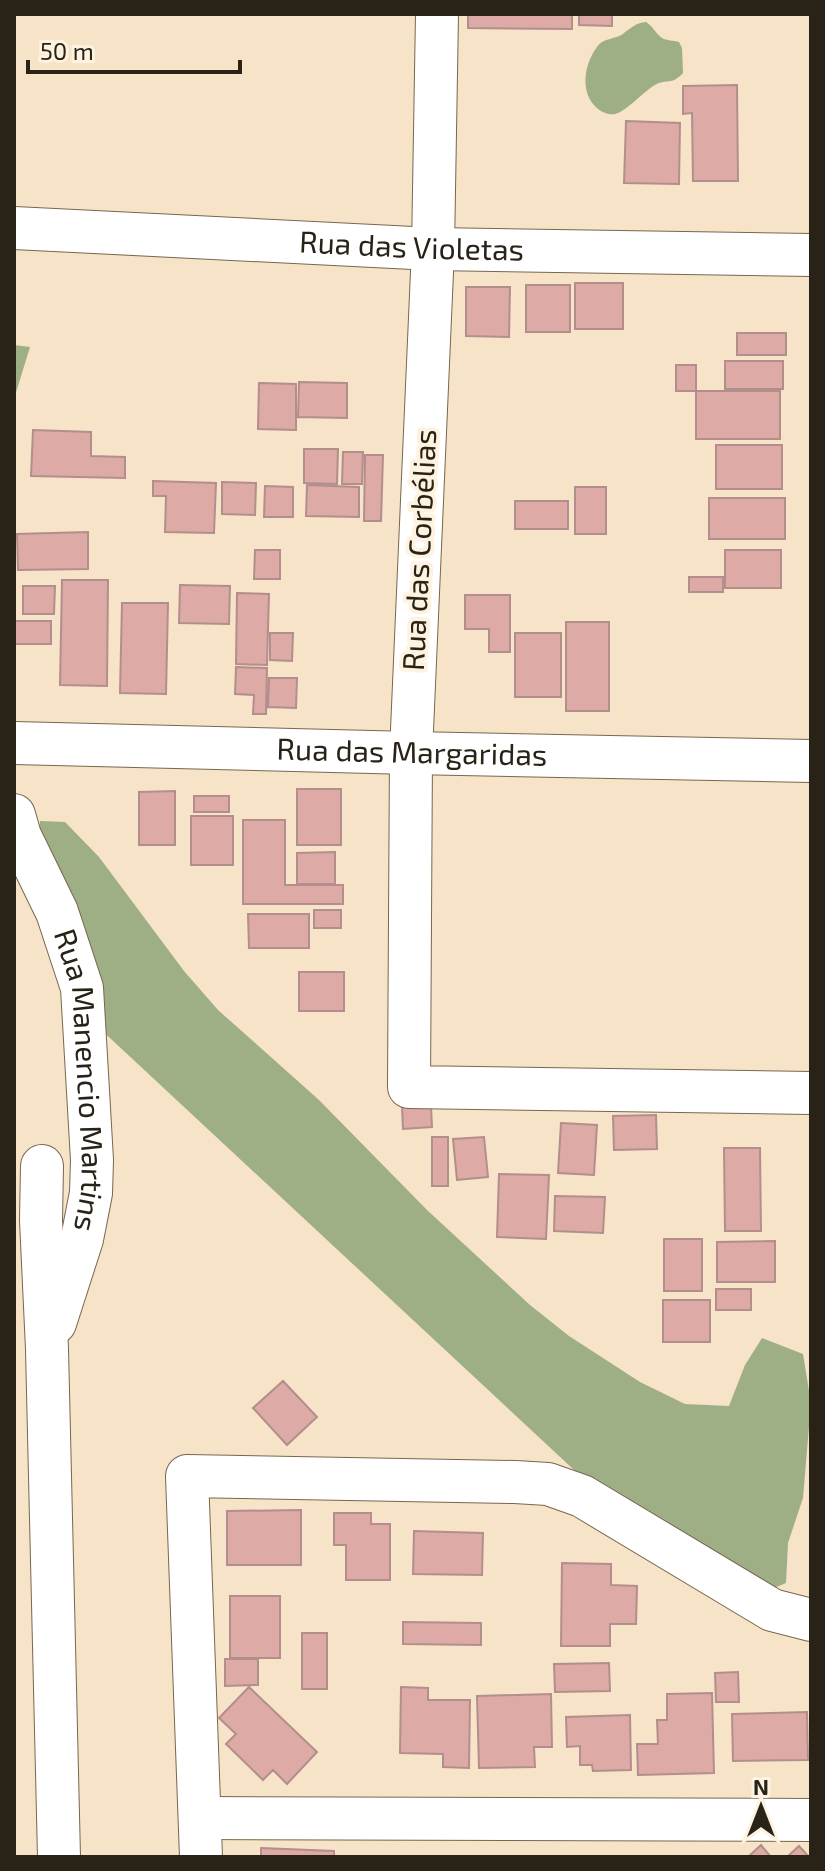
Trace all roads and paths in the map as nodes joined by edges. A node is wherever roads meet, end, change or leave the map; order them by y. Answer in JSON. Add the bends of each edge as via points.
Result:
{"nodes":[{"id":1,"x":437,"y":14,"type":"edge"},
{"id":2,"x":14,"y":228,"type":"edge"},
{"id":3,"x":433,"y":249,"type":"junction"},
{"id":4,"x":811,"y":255,"type":"edge"},
{"id":5,"x":14,"y":743,"type":"edge"},
{"id":6,"x":411,"y":753,"type":"junction"},
{"id":7,"x":811,"y":761,"type":"edge"},
{"id":8,"x":14,"y":815,"type":"edge"},
{"id":9,"x":811,"y":1093,"type":"edge"},
{"id":10,"x":92,"y":1160,"type":"junction"},
{"id":11,"x":28,"y":1166,"type":"edge"},
{"id":12,"x":47,"y":1349,"type":"junction"},
{"id":13,"x":811,"y":1620,"type":"edge"},
{"id":14,"x":811,"y":1820,"type":"edge"},
{"id":15,"x":200,"y":1837,"type":"edge"},
{"id":16,"x":59,"y":1857,"type":"edge"}],
"edges":[{"from":1,"to":3,"type":"street","name":"Rua das Corbélias"},
{"from":2,"to":3,"type":"street","name":"Rua das Violetas"},
{"from":3,"to":4,"type":"street","name":"Rua das Violetas"},
{"from":3,"to":6,"type":"street","name":"Rua das Corbélias"},
{"from":5,"to":6,"type":"street","name":"Rua das Margaridas"},
{"from":6,"to":7,"type":"street","name":"Rua das Margaridas"},
{"from":6,"to":9,"type":"street","name":"Rua das Corbélias","via":[[409,1087]]},
{"from":8,"to":10,"type":"street","name":"Rua Manencio Martins","via":[[57,912],[82,988]]},
{"from":10,"to":11,"type":"street"},
{"from":10,"to":12,"type":"street","name":"Rua Manencio Martins","via":[[82,1239]]},
{"from":11,"to":12,"type":"street","name":"Rua Manencio Martins","via":[[41,1220]]},
{"from":12,"to":16,"type":"street","name":"Rua Manencio Martins"},
{"from":13,"to":15,"type":"street","via":[[772,1610],[582,1496],[548,1484],[187,1476]]},
{"from":14,"to":15,"type":"street"}]}
